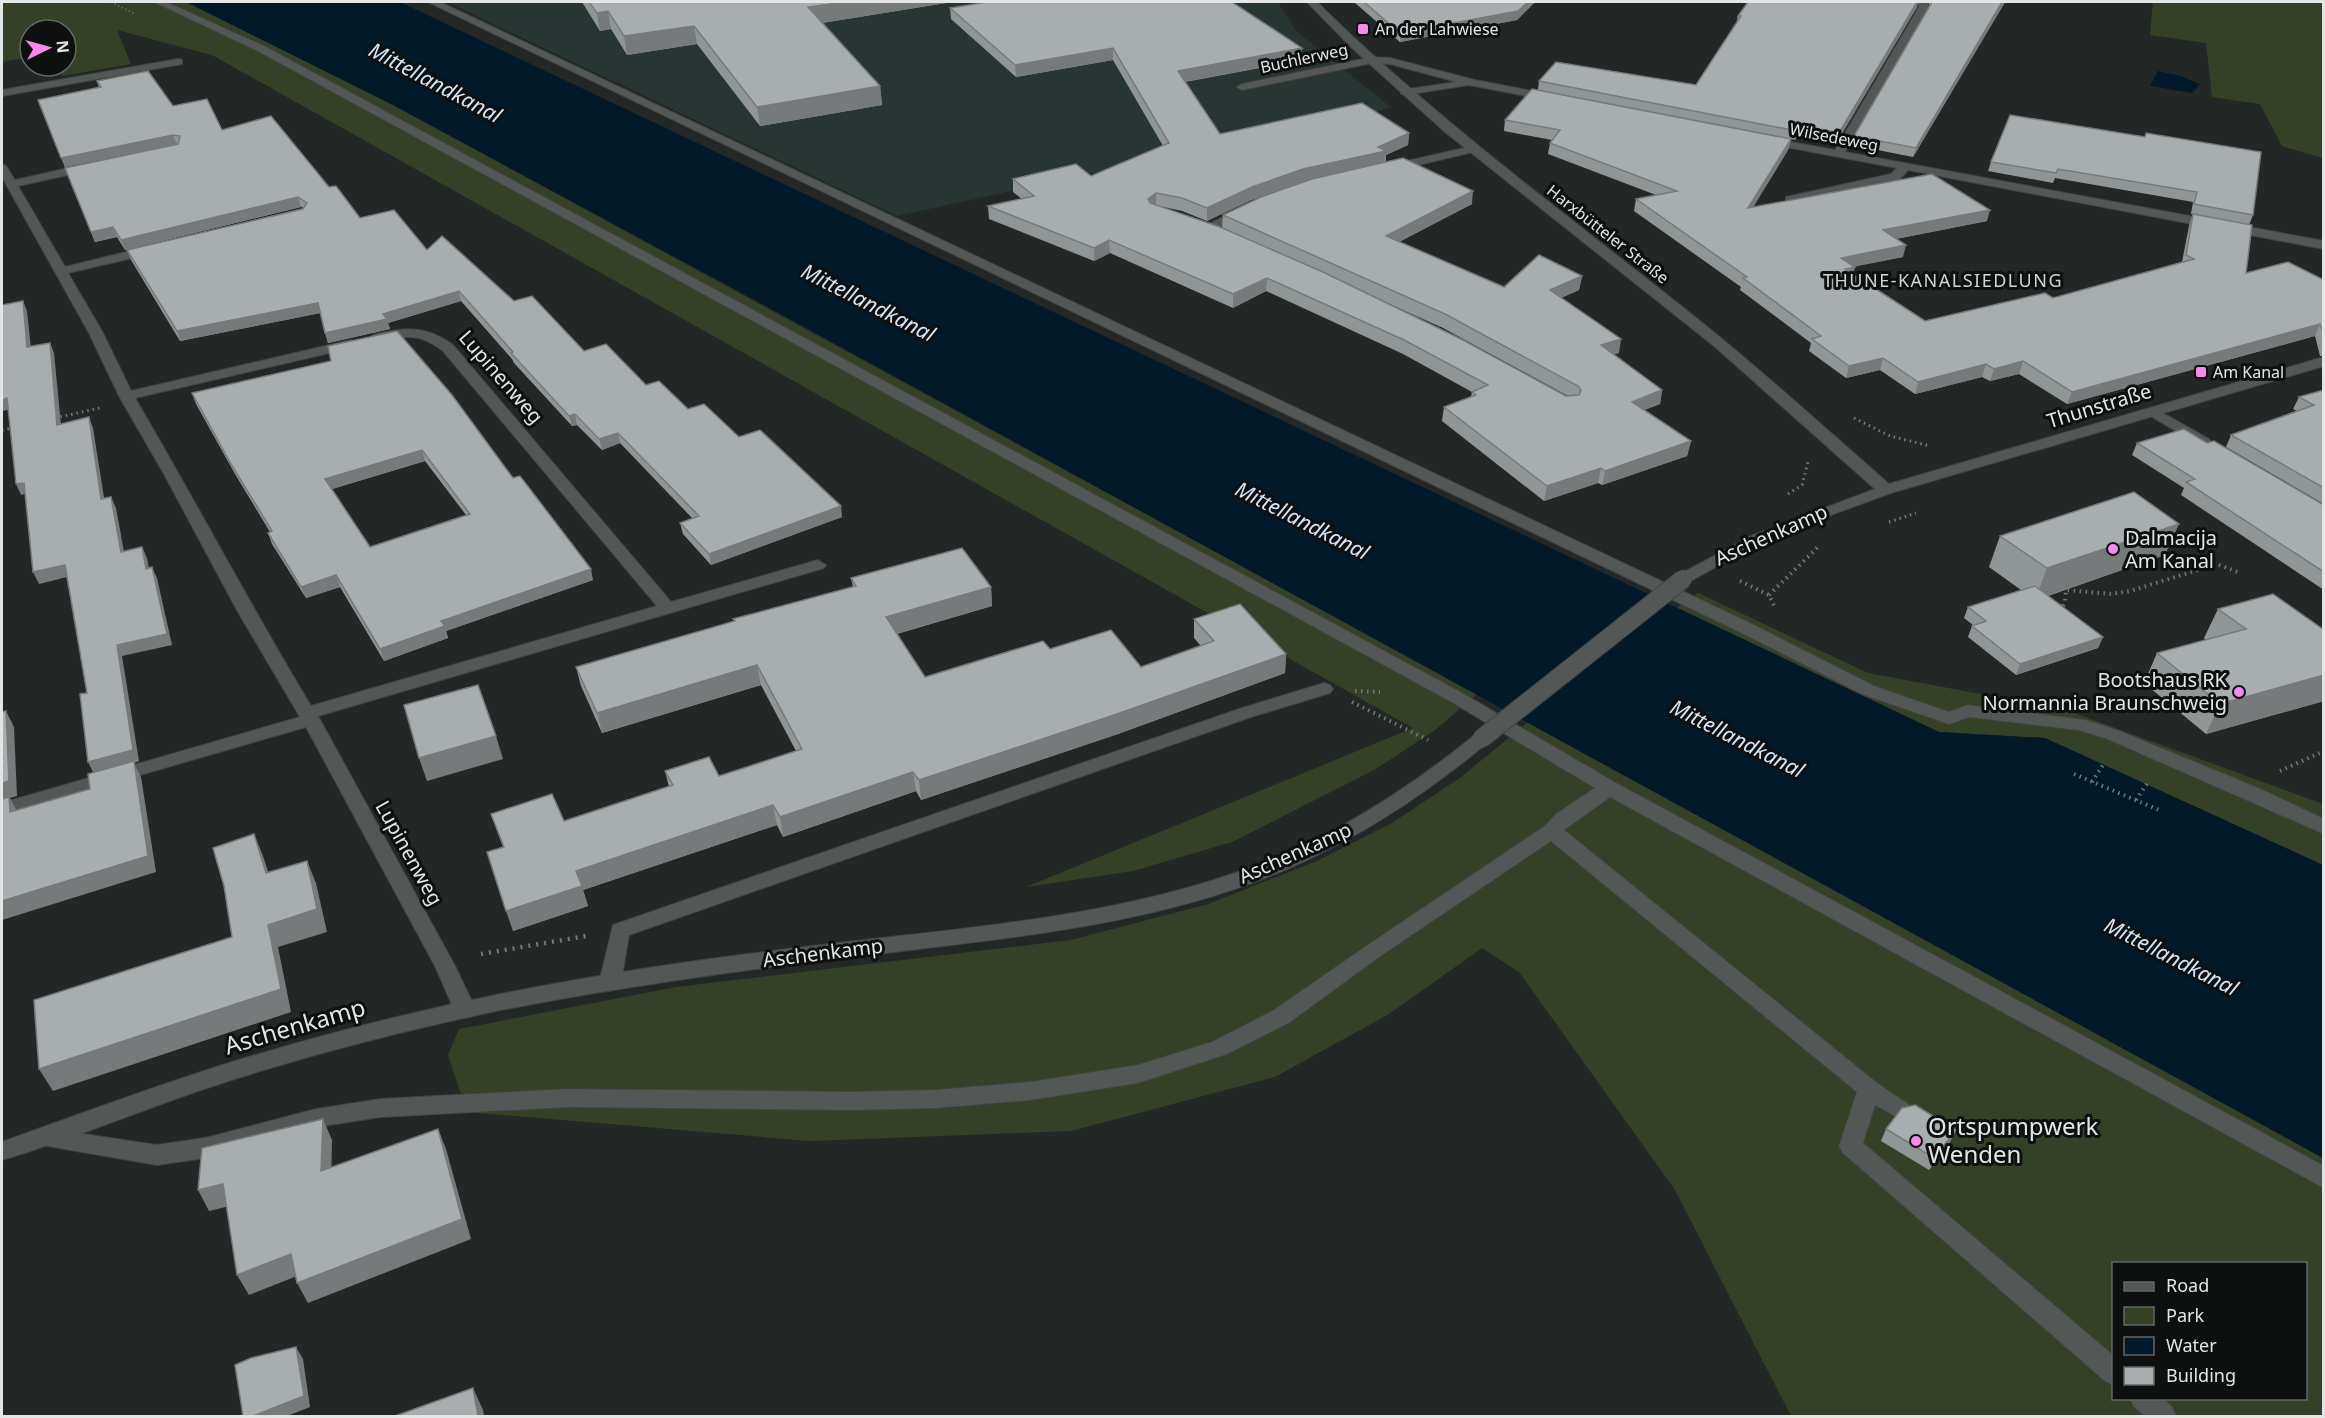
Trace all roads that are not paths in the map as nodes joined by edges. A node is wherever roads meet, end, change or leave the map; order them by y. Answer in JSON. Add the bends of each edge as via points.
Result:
{"nodes":[{"id":1,"x":159,"y":2,"type":"edge"},
{"id":2,"x":433,"y":2,"type":"edge"},
{"id":3,"x":1312,"y":2,"type":"edge"},
{"id":4,"x":1922,"y":2,"type":"edge"},
{"id":5,"x":1372,"y":60,"type":"junction"},
{"id":6,"x":178,"y":62,"type":"dead end"},
{"id":7,"x":1474,"y":83,"type":"junction"},
{"id":8,"x":1242,"y":87,"type":"dead end"},
{"id":9,"x":4,"y":90,"type":"edge"},
{"id":10,"x":1405,"y":92,"type":"junction"},
{"id":11,"x":1568,"y":101,"type":"edge"},
{"id":12,"x":1756,"y":138,"type":"edge"},
{"id":13,"x":1473,"y":149,"type":"junction"},
{"id":14,"x":1838,"y":154,"type":"junction"},
{"id":15,"x":99,"y":165,"type":"edge"},
{"id":16,"x":1905,"y":167,"type":"junction"},
{"id":17,"x":2,"y":168,"type":"edge"},
{"id":18,"x":1373,"y":172,"type":"edge"},
{"id":19,"x":11,"y":184,"type":"junction"},
{"id":20,"x":1790,"y":200,"type":"edge"},
{"id":21,"x":1256,"y":205,"type":"edge"},
{"id":22,"x":1238,"y":242,"type":"edge"},
{"id":23,"x":165,"y":246,"type":"edge"},
{"id":24,"x":2324,"y":246,"type":"edge"},
{"id":25,"x":62,"y":271,"type":"junction"},
{"id":26,"x":2324,"y":361,"type":"edge"},
{"id":27,"x":128,"y":399,"type":"junction"},
{"id":28,"x":2154,"y":412,"type":"junction"},
{"id":29,"x":2214,"y":448,"type":"edge"},
{"id":30,"x":1887,"y":490,"type":"junction"},
{"id":31,"x":818,"y":565,"type":"dead end"},
{"id":32,"x":666,"y":608,"type":"junction"},
{"id":33,"x":1324,"y":689,"type":"road end"},
{"id":34,"x":309,"y":716,"type":"junction"},
{"id":35,"x":1609,"y":788,"type":"junction"},
{"id":36,"x":2,"y":809,"type":"edge"},
{"id":37,"x":2324,"y":827,"type":"edge"},
{"id":38,"x":1552,"y":831,"type":"junction"},
{"id":39,"x":610,"y":983,"type":"junction"},
{"id":40,"x":465,"y":1010,"type":"junction"},
{"id":41,"x":1869,"y":1089,"type":"junction"},
{"id":42,"x":1900,"y":1110,"type":"edge"},
{"id":43,"x":44,"y":1137,"type":"junction"},
{"id":44,"x":2,"y":1151,"type":"edge"},
{"id":45,"x":2324,"y":1178,"type":"edge"},
{"id":46,"x":2112,"y":1371,"type":"edge"},
{"id":47,"x":2145,"y":1400,"type":"edge"},
{"id":48,"x":2163,"y":1416,"type":"edge"}],
"edges":[{"from":1,"to":35,"type":"street","via":[[336,88],[1456,697]]},
{"from":2,"to":37,"type":"street","via":[[1740,625],[1868,690],[1948,718],[1968,711],[2079,724],[2145,746]]},
{"from":3,"to":5,"type":"street","name":"Harxbütteler Straße"},
{"from":4,"to":14,"type":"street","via":[[1924,7]]},
{"from":5,"to":7,"type":"street"},
{"from":5,"to":8,"type":"street","name":"Buchlerweg"},
{"from":5,"to":10,"type":"street","name":"Harxbütteler Straße"},
{"from":6,"to":9,"type":"street"},
{"from":7,"to":10,"type":"street"},
{"from":7,"to":11,"type":"street"},
{"from":10,"to":13,"type":"street","name":"Harxbütteler Straße"},
{"from":12,"to":14,"type":"street","name":"Wilsedeweg"},
{"from":13,"to":18,"type":"street"},
{"from":13,"to":30,"type":"street","name":"Harxbütteler Straße","via":[[1696,325]]},
{"from":14,"to":16,"type":"street","name":"Wilsedeweg"},
{"from":15,"to":19,"type":"street"},
{"from":16,"to":20,"type":"street","name":"Wilsedeweg","via":[[1895,177]]},
{"from":16,"to":24,"type":"street","name":"Wilsedeweg"},
{"from":17,"to":19,"type":"street","name":"Lupinenweg"},
{"from":19,"to":25,"type":"street","name":"Lupinenweg"},
{"from":21,"to":22,"type":"street","via":[[1202,226]]},
{"from":23,"to":25,"type":"street"},
{"from":25,"to":27,"type":"street","name":"Lupinenweg"},
{"from":26,"to":28,"type":"street","name":"Thunstraße"},
{"from":27,"to":32,"type":"street","name":"Lupinenweg","via":[[421,331],[448,348]]},
{"from":27,"to":34,"type":"street","name":"Lupinenweg","via":[[246,612]]},
{"from":28,"to":29,"type":"street"},
{"from":28,"to":30,"type":"street","name":"Thunstraße"},
{"from":30,"to":39,"type":"street","name":"Aschenkamp","bridge":true,"via":[[1775,529],[1711,561],[1683,579],[1432,780],[1338,837],[1242,878],[1159,904],[1043,927]]},
{"from":31,"to":32,"type":"street"},
{"from":32,"to":34,"type":"street"},
{"from":33,"to":39,"type":"street","via":[[620,930]]},
{"from":34,"to":36,"type":"street"},
{"from":34,"to":40,"type":"street","name":"Lupinenweg"},
{"from":35,"to":38,"type":"street"},
{"from":35,"to":45,"type":"street"},
{"from":38,"to":41,"type":"street"},
{"from":38,"to":43,"type":"street","via":[[1282,1016],[1219,1048],[1138,1074],[1030,1091],[935,1100],[567,1098],[381,1108],[316,1118],[205,1148],[157,1155]]},
{"from":39,"to":40,"type":"street","name":"Aschenkamp"},
{"from":40,"to":43,"type":"street","name":"Aschenkamp","via":[[228,1073]]},
{"from":41,"to":42,"type":"street"},
{"from":41,"to":46,"type":"street","via":[[1851,1146]]},
{"from":43,"to":44,"type":"street","name":"Aschenkamp"},
{"from":47,"to":48,"type":"street"}]}
